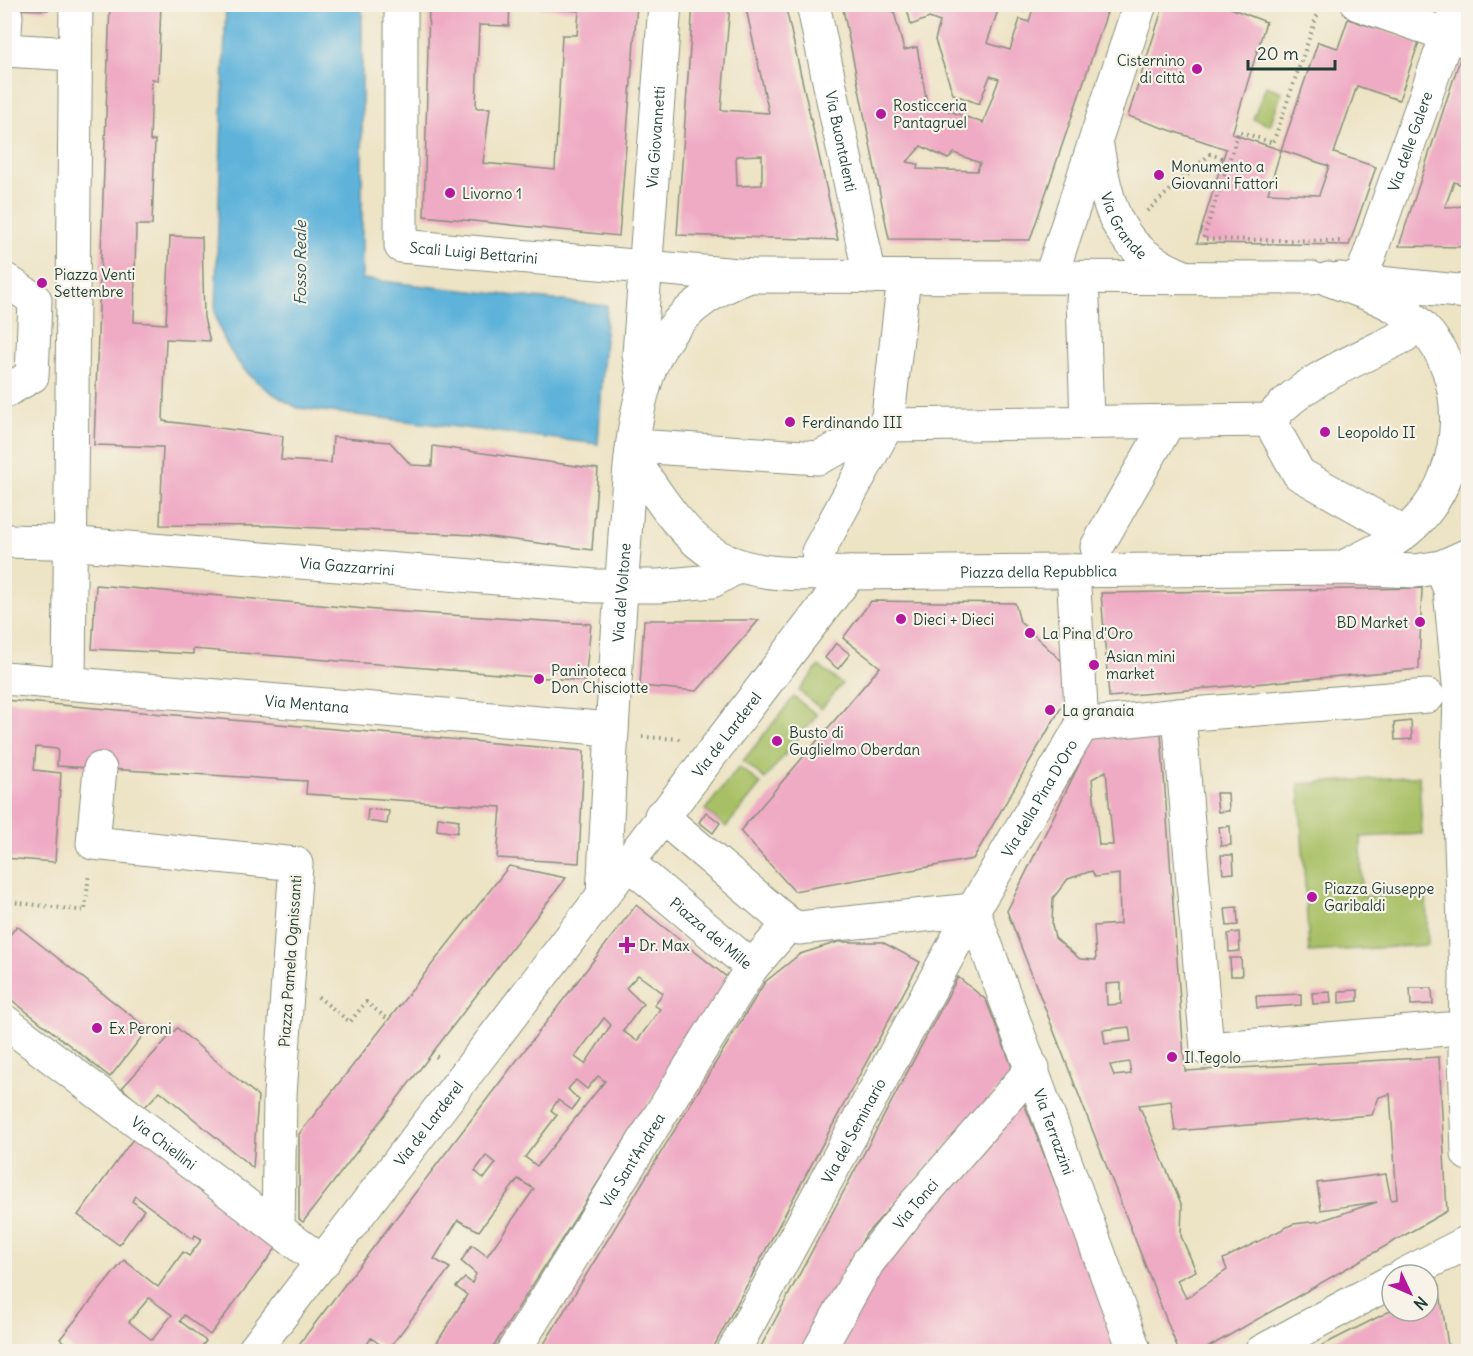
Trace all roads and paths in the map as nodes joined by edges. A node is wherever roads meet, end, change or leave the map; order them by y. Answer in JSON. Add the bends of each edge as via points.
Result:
{"nodes":[{"id":1,"x":76,"y":4,"type":"edge"},
{"id":2,"x":401,"y":4,"type":"edge"},
{"id":3,"x":665,"y":4,"type":"edge"},
{"id":4,"x":813,"y":4,"type":"edge"},
{"id":5,"x":1103,"y":4,"type":"edge"},
{"id":6,"x":1140,"y":4,"type":"edge"},
{"id":7,"x":1321,"y":4,"type":"edge"},
{"id":8,"x":1358,"y":4,"type":"edge"},
{"id":9,"x":1458,"y":4,"type":"edge"},
{"id":10,"x":1101,"y":11,"type":"dead end"},
{"id":11,"x":6,"y":16,"type":"edge"},
{"id":12,"x":1458,"y":39,"type":"edge"},
{"id":13,"x":4,"y":49,"type":"edge"},
{"id":14,"x":75,"y":54,"type":"junction"},
{"id":15,"x":1096,"y":141,"type":"junction"},
{"id":16,"x":1222,"y":158,"type":"dead end"},
{"id":17,"x":1143,"y":215,"type":"dead end"},
{"id":18,"x":1350,"y":241,"type":"dead end"},
{"id":19,"x":644,"y":269,"type":"junction"},
{"id":20,"x":750,"y":276,"type":"junction"},
{"id":21,"x":1051,"y":276,"type":"junction"},
{"id":22,"x":870,"y":277,"type":"junction"},
{"id":23,"x":1319,"y":278,"type":"junction"},
{"id":24,"x":4,"y":279,"type":"edge"},
{"id":25,"x":1189,"y":279,"type":"junction"},
{"id":26,"x":1361,"y":279,"type":"junction"},
{"id":27,"x":903,"y":286,"type":"dead end"},
{"id":28,"x":1468,"y":292,"type":"edge"},
{"id":29,"x":1083,"y":299,"type":"dead end"},
{"id":30,"x":1404,"y":336,"type":"dead end"},
{"id":31,"x":644,"y":388,"type":"junction"},
{"id":32,"x":4,"y":392,"type":"edge"},
{"id":33,"x":1269,"y":420,"type":"junction"},
{"id":34,"x":1462,"y":420,"type":"edge"},
{"id":35,"x":1169,"y":421,"type":"junction"},
{"id":36,"x":1088,"y":422,"type":"junction"},
{"id":37,"x":888,"y":425,"type":"junction"},
{"id":38,"x":642,"y":452,"type":"junction"},
{"id":39,"x":1390,"y":525,"type":"dead end"},
{"id":40,"x":4,"y":541,"type":"edge"},
{"id":41,"x":71,"y":545,"type":"junction"},
{"id":42,"x":1097,"y":547,"type":"dead end"},
{"id":43,"x":818,"y":552,"type":"dead end"},
{"id":44,"x":1455,"y":561,"type":"edge"},
{"id":45,"x":737,"y":567,"type":"junction"},
{"id":46,"x":1342,"y":568,"type":"junction"},
{"id":47,"x":1073,"y":571,"type":"junction"},
{"id":48,"x":850,"y":573,"type":"junction"},
{"id":49,"x":621,"y":587,"type":"junction"},
{"id":50,"x":4,"y":678,"type":"edge"},
{"id":51,"x":69,"y":683,"type":"junction"},
{"id":52,"x":1464,"y":685,"type":"edge"},
{"id":53,"x":1428,"y":696,"type":"dead end"},
{"id":54,"x":1179,"y":715,"type":"junction"},
{"id":55,"x":1082,"y":725,"type":"junction"},
{"id":56,"x":626,"y":733,"type":"junction"},
{"id":57,"x":681,"y":740,"type":"dead end"},
{"id":58,"x":100,"y":769,"type":"dead end"},
{"id":59,"x":661,"y":816,"type":"junction"},
{"id":60,"x":93,"y":843,"type":"junction"},
{"id":61,"x":627,"y":862,"type":"junction"},
{"id":62,"x":603,"y":895,"type":"junction"},
{"id":63,"x":4,"y":901,"type":"edge"},
{"id":64,"x":973,"y":910,"type":"junction"},
{"id":65,"x":789,"y":924,"type":"junction"},
{"id":66,"x":752,"y":967,"type":"junction"},
{"id":67,"x":289,"y":975,"type":"junction"},
{"id":68,"x":389,"y":1020,"type":"dead end"},
{"id":69,"x":4,"y":1021,"type":"edge"},
{"id":70,"x":1460,"y":1027,"type":"edge"},
{"id":71,"x":431,"y":1053,"type":"dead end"},
{"id":72,"x":440,"y":1059,"type":"dead end"},
{"id":73,"x":1033,"y":1068,"type":"junction"},
{"id":74,"x":1468,"y":1154,"type":"edge"},
{"id":75,"x":278,"y":1228,"type":"junction"},
{"id":76,"x":1468,"y":1242,"type":"edge"},
{"id":77,"x":323,"y":1263,"type":"junction"},
{"id":78,"x":1427,"y":1263,"type":"edge"},
{"id":79,"x":1380,"y":1288,"type":"edge"},
{"id":80,"x":253,"y":1352,"type":"edge"},
{"id":81,"x":513,"y":1352,"type":"edge"},
{"id":82,"x":733,"y":1352,"type":"edge"},
{"id":83,"x":818,"y":1352,"type":"edge"},
{"id":84,"x":1136,"y":1352,"type":"edge"},
{"id":85,"x":1262,"y":1352,"type":"edge"}],
"edges":[{"from":1,"to":14,"type":"street"},
{"from":2,"to":19,"type":"street","name":"Scali Luigi Bettarini","via":[[401,246]]},
{"from":3,"to":19,"type":"street","name":"Via Giovannetti"},
{"from":4,"to":22,"type":"street","name":"Via Buontalenti"},
{"from":5,"to":10,"type":"path"},
{"from":6,"to":15,"type":"street","name":"Via Grande"},
{"from":7,"to":18,"type":"path","via":[[1273,143],[1239,131],[1203,239]]},
{"from":8,"to":12,"type":"street"},
{"from":9,"to":12,"type":"street","name":"Via delle Galere"},
{"from":11,"to":13,"type":"street"},
{"from":12,"to":26,"type":"street","name":"Via delle Galere"},
{"from":13,"to":14,"type":"street"},
{"from":14,"to":41,"type":"street"},
{"from":15,"to":21,"type":"street","name":"Via Grande"},
{"from":15,"to":25,"type":"street","name":"Via Grande","via":[[1106,190],[1122,233],[1156,264]]},
{"from":16,"to":17,"type":"path","via":[[1210,154]]},
{"from":19,"to":20,"type":"street","name":"Piazza della Repubblica"},
{"from":19,"to":31,"type":"street","name":"Piazza della Repubblica","via":[[639,354]]},
{"from":20,"to":22,"type":"street","name":"Piazza della Repubblica"},
{"from":20,"to":31,"type":"street","name":"Piazza della Repubblica","via":[[714,291],[675,324],[656,355]]},
{"from":21,"to":22,"type":"street","name":"Piazza della Repubblica"},
{"from":21,"to":25,"type":"street","name":"Piazza della Repubblica"},
{"from":23,"to":25,"type":"street","name":"Piazza della Repubblica"},
{"from":23,"to":26,"type":"street","name":"Piazza della Repubblica"},
{"from":23,"to":34,"type":"street","name":"Piazza della Repubblica","via":[[1396,307],[1426,332],[1449,370]]},
{"from":24,"to":32,"type":"street","via":[[35,300],[32,376]]},
{"from":26,"to":28,"type":"street","name":"Piazza della Repubblica"},
{"from":27,"to":37,"type":"street"},
{"from":29,"to":36,"type":"street"},
{"from":30,"to":33,"type":"street","via":[[1316,380],[1285,401]]},
{"from":31,"to":38,"type":"street","name":"Piazza della Repubblica"},
{"from":33,"to":35,"type":"street"},
{"from":33,"to":39,"type":"street","via":[[1299,474]]},
{"from":34,"to":46,"type":"street","name":"Piazza della Repubblica","via":[[1447,475],[1420,519],[1383,546]]},
{"from":35,"to":36,"type":"street"},
{"from":35,"to":42,"type":"street","name":"Piazza della Repubblica"},
{"from":36,"to":37,"type":"street"},
{"from":37,"to":38,"type":"street","via":[[818,458]]},
{"from":37,"to":43,"type":"street"},
{"from":38,"to":45,"type":"street","name":"Piazza della Repubblica","via":[[656,494],[693,539]]},
{"from":38,"to":49,"type":"street","name":"Via del Voltone"},
{"from":40,"to":41,"type":"street"},
{"from":41,"to":49,"type":"street","name":"Via Gazzarrini"},
{"from":41,"to":51,"type":"street"},
{"from":44,"to":46,"type":"street","name":"Piazza della Repubblica","via":[[1415,571]]},
{"from":44,"to":52,"type":"street","via":[[1450,590]]},
{"from":45,"to":48,"type":"street","name":"Piazza della Repubblica","via":[[788,574]]},
{"from":45,"to":49,"type":"street","via":[[712,580]]},
{"from":46,"to":47,"type":"street","name":"Piazza della Repubblica"},
{"from":47,"to":48,"type":"street","name":"Piazza della Repubblica"},
{"from":47,"to":55,"type":"street","name":"Via della Pina D'Oro"},
{"from":48,"to":59,"type":"street","name":"Via de Larderel"},
{"from":49,"to":56,"type":"street","name":"Via del Voltone"},
{"from":50,"to":51,"type":"street","name":"Via Mentana"},
{"from":51,"to":56,"type":"street","name":"Via Mentana"},
{"from":52,"to":70,"type":"street","via":[[1458,765],[1466,976]]},
{"from":53,"to":54,"type":"street"},
{"from":54,"to":55,"type":"street"},
{"from":54,"to":70,"type":"street","via":[[1207,1049]]},
{"from":55,"to":64,"type":"street","name":"Via della Pina D'Oro"},
{"from":56,"to":57,"type":"path"},
{"from":56,"to":62,"type":"street"},
{"from":58,"to":60,"type":"street"},
{"from":59,"to":61,"type":"street","name":"Via de Larderel"},
{"from":59,"to":65,"type":"street"},
{"from":60,"to":63,"type":"path","via":[[85,911]]},
{"from":60,"to":67,"type":"street","name":"Piazza Pamela Ognissanti","via":[[296,864]]},
{"from":61,"to":62,"type":"street","name":"Via de Larderel"},
{"from":61,"to":66,"type":"street","name":"Piazza dei Mille"},
{"from":62,"to":77,"type":"street","name":"Via de Larderel"},
{"from":64,"to":65,"type":"street","via":[[800,928]]},
{"from":64,"to":73,"type":"street","name":"Via Terrazzini"},
{"from":64,"to":82,"type":"street","name":"Via del Seminario"},
{"from":65,"to":66,"type":"street","name":"Piazza dei Mille"},
{"from":66,"to":81,"type":"street","name":"Via Sant'Andrea"},
{"from":67,"to":68,"type":"path","via":[[350,1022],[366,1002]]},
{"from":67,"to":75,"type":"street","name":"Piazza Pamela Ognissanti","via":[[280,1095]]},
{"from":69,"to":75,"type":"street","name":"Via Chiellini"},
{"from":70,"to":74,"type":"street"},
{"from":71,"to":72,"type":"path"},
{"from":73,"to":83,"type":"street","name":"Via Tonci","via":[[868,1262]]},
{"from":73,"to":84,"type":"street","name":"Via Terrazzini"},
{"from":75,"to":77,"type":"street","name":"Via Chiellini"},
{"from":76,"to":78,"type":"street"},
{"from":77,"to":80,"type":"street","name":"Via de Larderel"},
{"from":79,"to":85,"type":"street"}]}
